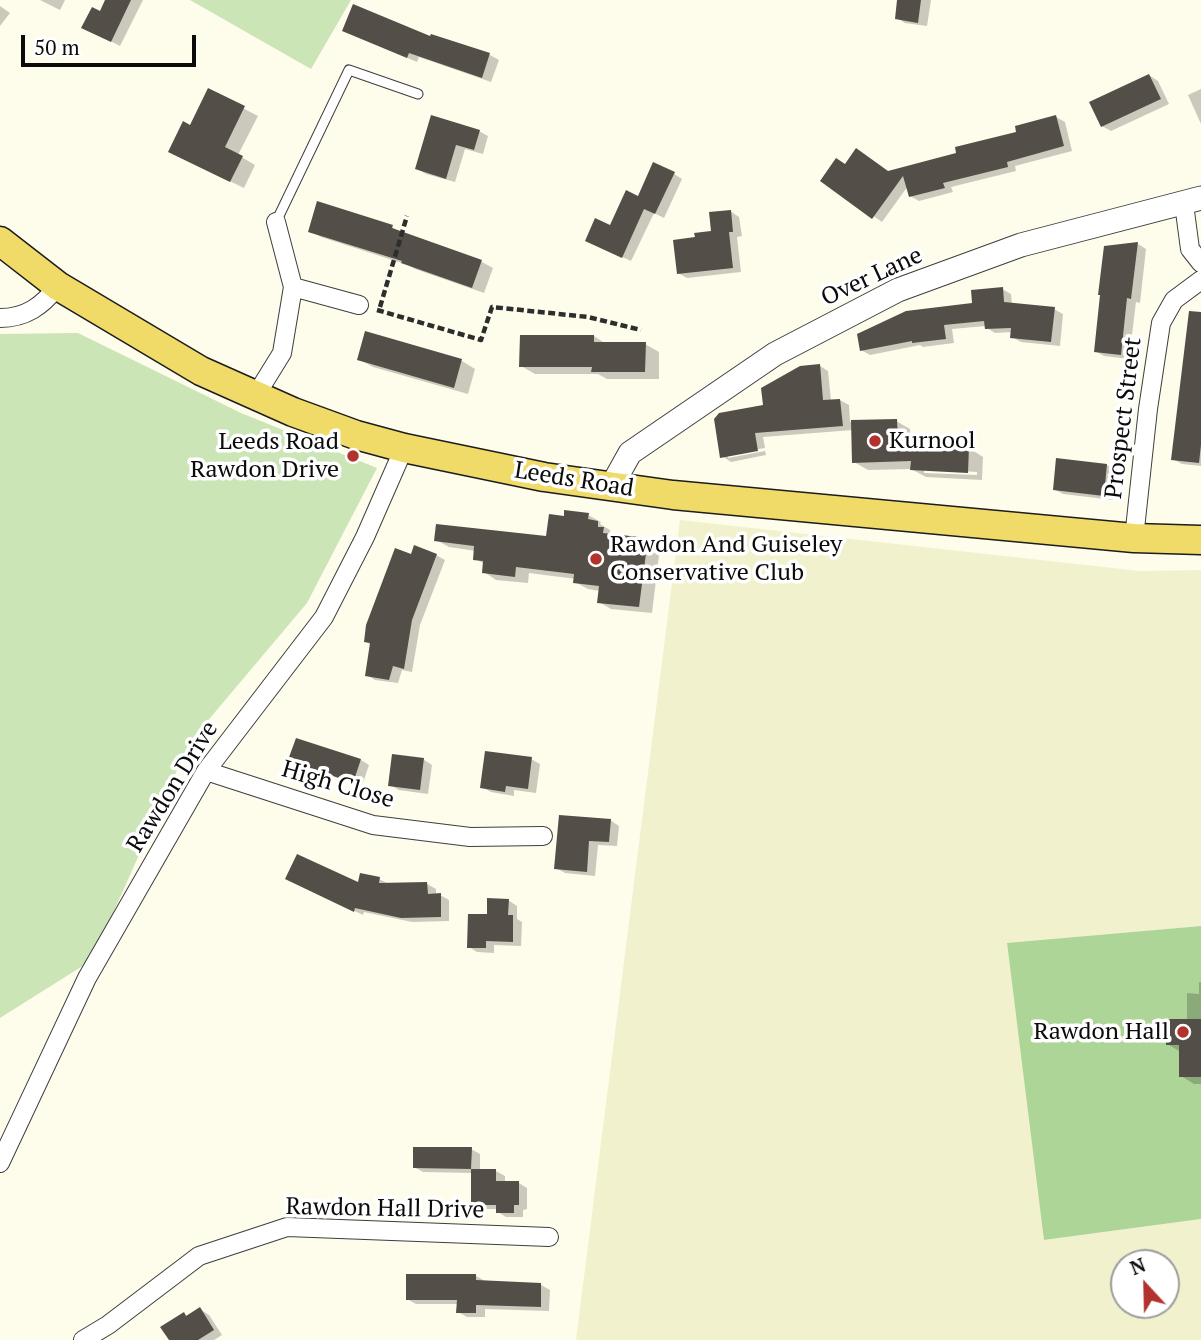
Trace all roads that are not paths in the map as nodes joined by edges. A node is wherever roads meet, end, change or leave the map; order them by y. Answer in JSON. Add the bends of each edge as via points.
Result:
{"nodes":[{"id":1,"x":418,"y":94,"type":"dead end"},
{"id":2,"x":1193,"y":201,"type":"edge"},
{"id":3,"x":276,"y":222,"type":"joint"},
{"id":4,"x":0,"y":241,"type":"edge"},
{"id":5,"x":1201,"y":263,"type":"edge"},
{"id":6,"x":1201,"y":280,"type":"edge"},
{"id":7,"x":58,"y":286,"type":"junction"},
{"id":8,"x":293,"y":287,"type":"junction"},
{"id":9,"x":359,"y":305,"type":"road end"},
{"id":10,"x":0,"y":318,"type":"edge"},
{"id":11,"x":256,"y":395,"type":"junction"},
{"id":12,"x":404,"y":448,"type":"junction"},
{"id":13,"x":611,"y":487,"type":"junction"},
{"id":14,"x":1134,"y":537,"type":"junction"},
{"id":15,"x":1201,"y":540,"type":"edge"},
{"id":16,"x":206,"y":771,"type":"junction"},
{"id":17,"x":543,"y":836,"type":"dead end"},
{"id":18,"x":0,"y":1163,"type":"edge"},
{"id":19,"x":549,"y":1237,"type":"dead end"},
{"id":20,"x":83,"y":1340,"type":"edge"}],
"edges":[{"from":1,"to":3,"type":"lane","via":[[349,70]]},
{"from":2,"to":5,"type":"street","via":[[1190,249]]},
{"from":2,"to":13,"type":"street","name":"Over Lane","via":[[1021,245],[898,290],[775,354],[631,453]]},
{"from":3,"to":8,"type":"street"},
{"from":4,"to":7,"type":"main road","name":"Leeds Road"},
{"from":6,"to":14,"type":"street","name":"Prospect Street","via":[[1174,300],[1161,323]]},
{"from":7,"to":10,"type":"street","via":[[32,310]]},
{"from":7,"to":11,"type":"main road","name":"Leeds Road","via":[[201,371]]},
{"from":8,"to":9,"type":"street"},
{"from":8,"to":11,"type":"street","via":[[282,353]]},
{"from":11,"to":12,"type":"main road","name":"Leeds Road","via":[[356,435]]},
{"from":12,"to":13,"type":"main road","name":"Leeds Road"},
{"from":12,"to":16,"type":"street","name":"Rawdon Drive","via":[[324,617]]},
{"from":13,"to":14,"type":"main road","name":"Leeds Road"},
{"from":14,"to":15,"type":"main road","name":"Leeds Road"},
{"from":16,"to":17,"type":"street","name":"High Close","via":[[373,825],[470,837]]},
{"from":16,"to":18,"type":"street","name":"Rawdon Drive","via":[[87,978]]},
{"from":19,"to":20,"type":"street","name":"Rawdon Hall Drive","via":[[287,1227],[200,1256]]}]}
